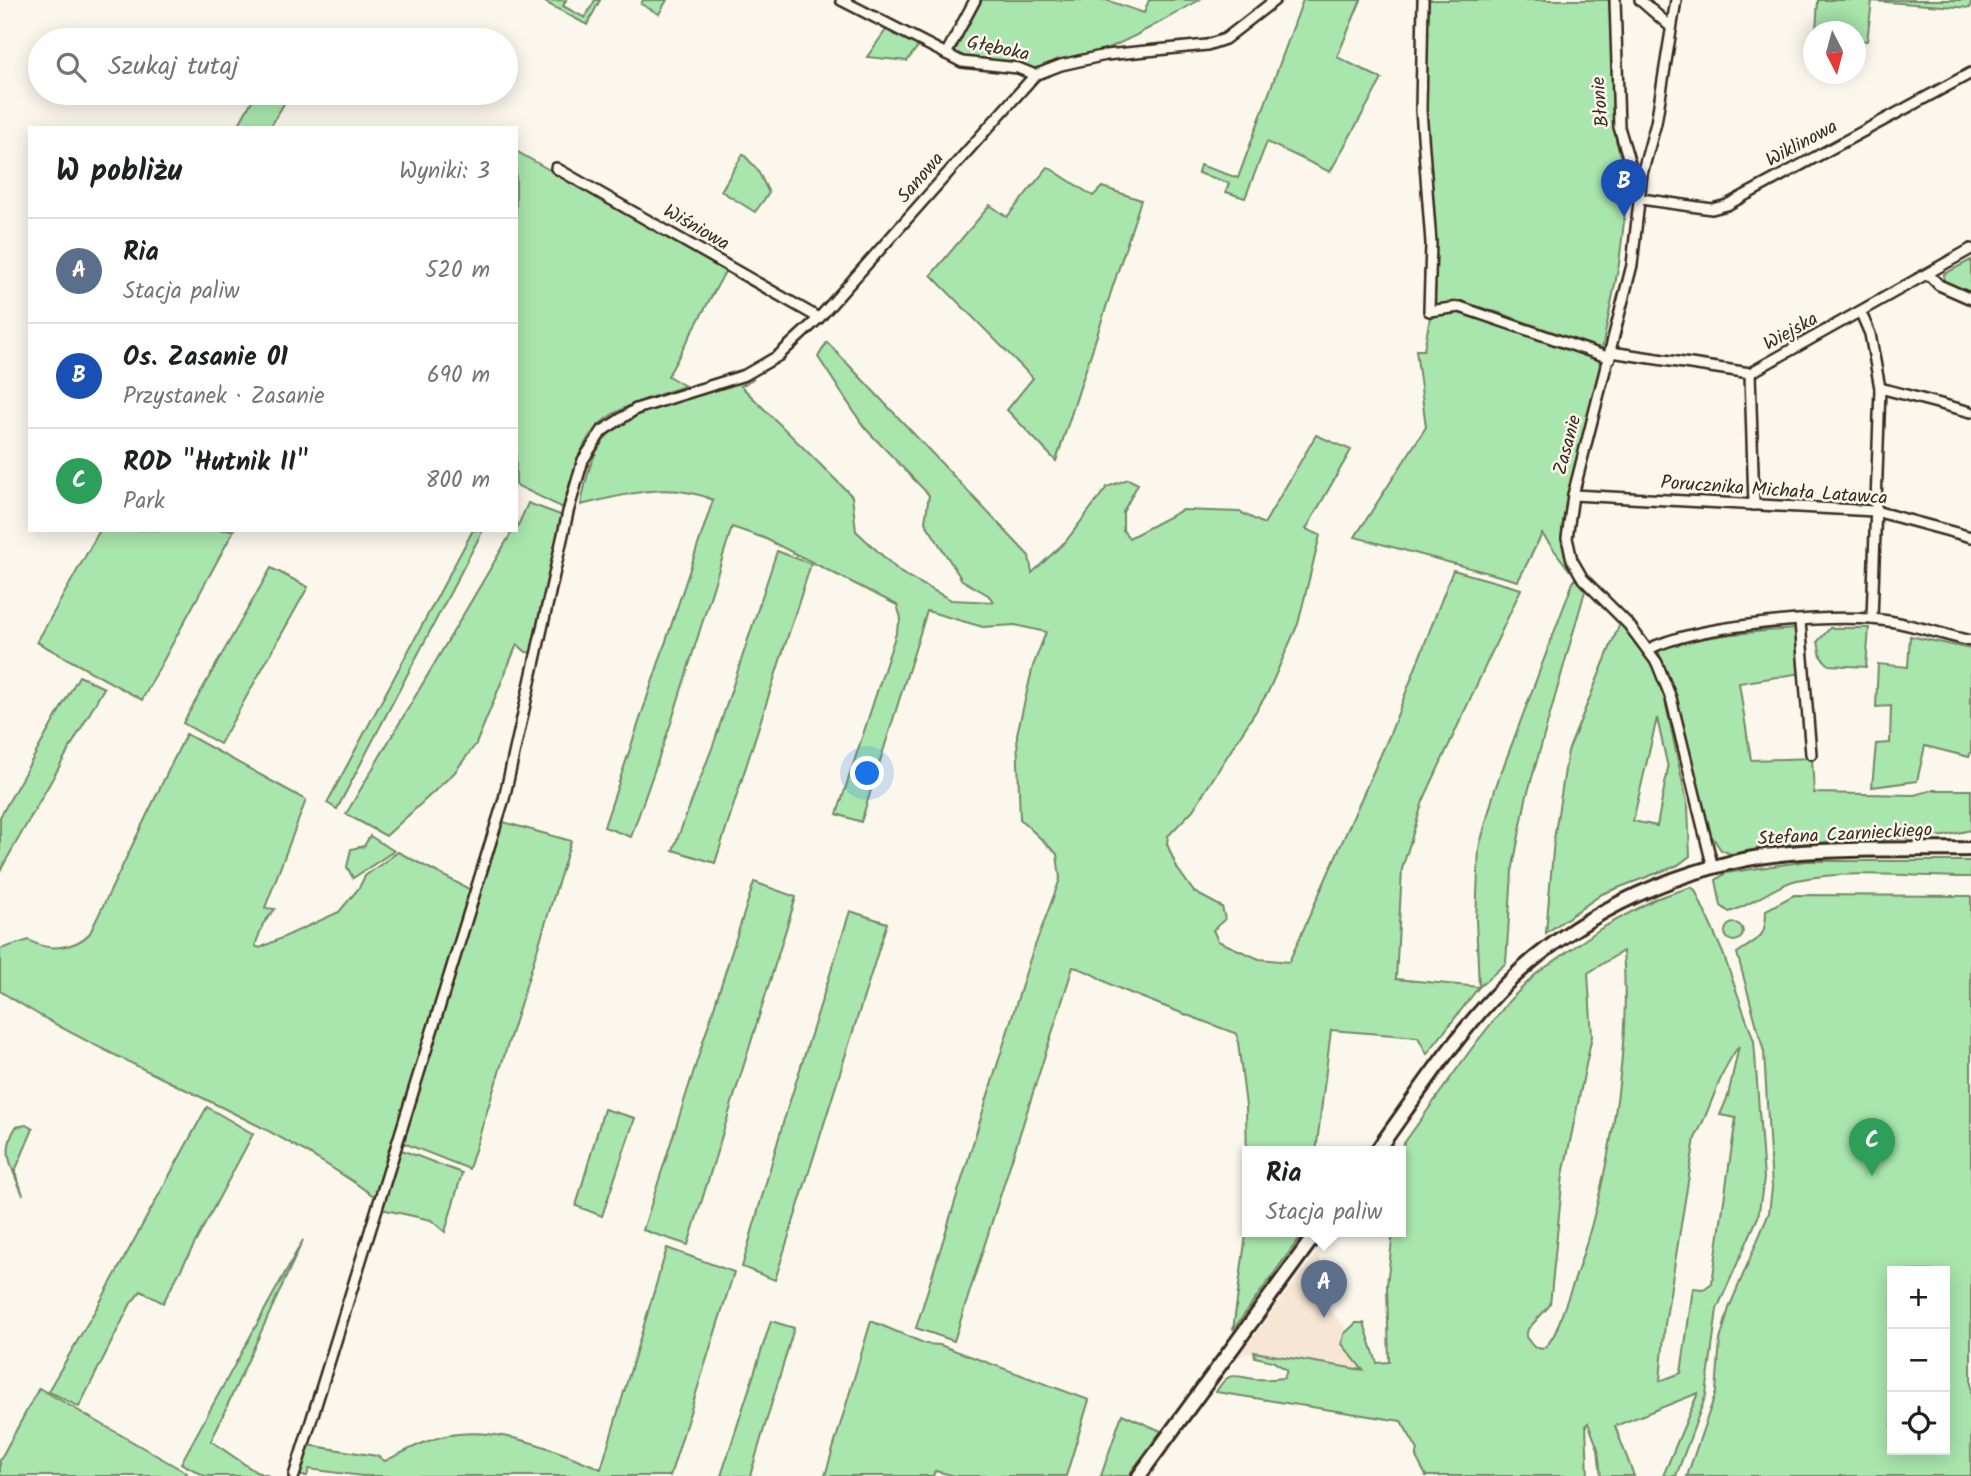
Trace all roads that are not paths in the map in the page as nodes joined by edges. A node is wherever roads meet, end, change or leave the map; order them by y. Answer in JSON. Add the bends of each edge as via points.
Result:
{"nodes":[{"id":1,"x":841,"y":0,"type":"edge"},
{"id":2,"x":975,"y":0,"type":"edge"},
{"id":3,"x":1275,"y":0,"type":"edge"},
{"id":4,"x":1423,"y":0,"type":"edge"},
{"id":5,"x":1615,"y":0,"type":"edge"},
{"id":6,"x":1640,"y":0,"type":"edge"},
{"id":7,"x":1676,"y":0,"type":"edge"},
{"id":8,"x":1671,"y":27,"type":"junction"},
{"id":9,"x":946,"y":54,"type":"junction"},
{"id":10,"x":1971,"y":73,"type":"edge"},
{"id":11,"x":1035,"y":75,"type":"junction"},
{"id":12,"x":556,"y":168,"type":"dead end"},
{"id":13,"x":1641,"y":199,"type":"junction"},
{"id":14,"x":1971,"y":250,"type":"edge"},
{"id":15,"x":1929,"y":275,"type":"junction"},
{"id":16,"x":1971,"y":299,"type":"edge"},
{"id":17,"x":1861,"y":313,"type":"junction"},
{"id":18,"x":819,"y":318,"type":"junction"},
{"id":19,"x":1611,"y":355,"type":"junction"},
{"id":20,"x":1750,"y":373,"type":"junction"},
{"id":21,"x":1880,"y":388,"type":"junction"},
{"id":22,"x":1971,"y":412,"type":"edge"},
{"id":23,"x":1573,"y":495,"type":"junction"},
{"id":24,"x":1754,"y":505,"type":"junction"},
{"id":25,"x":1875,"y":511,"type":"junction"},
{"id":26,"x":1971,"y":537,"type":"edge"},
{"id":27,"x":1872,"y":619,"type":"junction"},
{"id":28,"x":1800,"y":622,"type":"junction"},
{"id":29,"x":1971,"y":641,"type":"edge"},
{"id":30,"x":1649,"y":649,"type":"junction"},
{"id":31,"x":1811,"y":754,"type":"dead end"},
{"id":32,"x":1971,"y":849,"type":"edge"},
{"id":33,"x":1713,"y":868,"type":"junction"},
{"id":34,"x":1380,"y":1146,"type":"edge"},
{"id":35,"x":1313,"y":1237,"type":"edge"},
{"id":36,"x":295,"y":1476,"type":"edge"},
{"id":37,"x":1139,"y":1476,"type":"edge"}],
"edges":[{"from":1,"to":9,"type":"street","name":"Głęboka"},
{"from":2,"to":9,"type":"street"},
{"from":3,"to":11,"type":"street","via":[[1225,39],[1207,45],[1105,55]]},
{"from":4,"to":19,"type":"street","name":"Wiejska","via":[[1421,110],[1431,243],[1429,312],[1460,307]]},
{"from":5,"to":13,"type":"street","name":"Błonie","via":[[1619,127]]},
{"from":6,"to":8,"type":"street"},
{"from":7,"to":8,"type":"street","name":"Zasanie"},
{"from":8,"to":13,"type":"street","name":"Zasanie"},
{"from":9,"to":11,"type":"street","name":"Głęboka","via":[[962,62],[1018,68]]},
{"from":10,"to":13,"type":"street","name":"Wiklinowa","via":[[1727,205],[1712,209]]},
{"from":11,"to":18,"type":"street","name":"Sanowa"},
{"from":12,"to":18,"type":"street","name":"Wiśniowa"},
{"from":13,"to":19,"type":"street","name":"Zasanie","via":[[1632,265]]},
{"from":14,"to":15,"type":"street","name":"Wiejska"},
{"from":15,"to":16,"type":"street","via":[[1939,285]]},
{"from":15,"to":17,"type":"street","name":"Wiejska"},
{"from":17,"to":20,"type":"street","name":"Wiejska"},
{"from":17,"to":21,"type":"street","via":[[1870,334]]},
{"from":18,"to":36,"type":"street","name":"Sanowa","via":[[795,342],[745,376],[636,409],[610,423],[592,443],[578,472],[505,795]]},
{"from":19,"to":20,"type":"street","name":"Wiejska"},
{"from":19,"to":23,"type":"street","name":"Zasanie"},
{"from":20,"to":24,"type":"street"},
{"from":21,"to":22,"type":"street"},
{"from":21,"to":25,"type":"street"},
{"from":23,"to":24,"type":"street","name":"Porucznika Michała Latawca"},
{"from":23,"to":30,"type":"street","name":"Zasanie","via":[[1567,538],[1577,570]]},
{"from":24,"to":25,"type":"street","name":"Porucznika Michała Latawca"},
{"from":25,"to":26,"type":"street","name":"Porucznika Michała Latawca"},
{"from":25,"to":27,"type":"street"},
{"from":27,"to":28,"type":"street"},
{"from":27,"to":29,"type":"street"},
{"from":28,"to":30,"type":"street","via":[[1724,629]]},
{"from":28,"to":31,"type":"street"},
{"from":30,"to":33,"type":"street","name":"Zasanie","via":[[1671,698]]},
{"from":32,"to":33,"type":"street","name":"Stefana Czarnieckiego","via":[[1790,853]]},
{"from":33,"to":34,"type":"street","name":"Stefana Czarnieckiego","via":[[1644,891],[1567,935],[1524,968],[1470,1024]]},
{"from":35,"to":37,"type":"street"}]}
